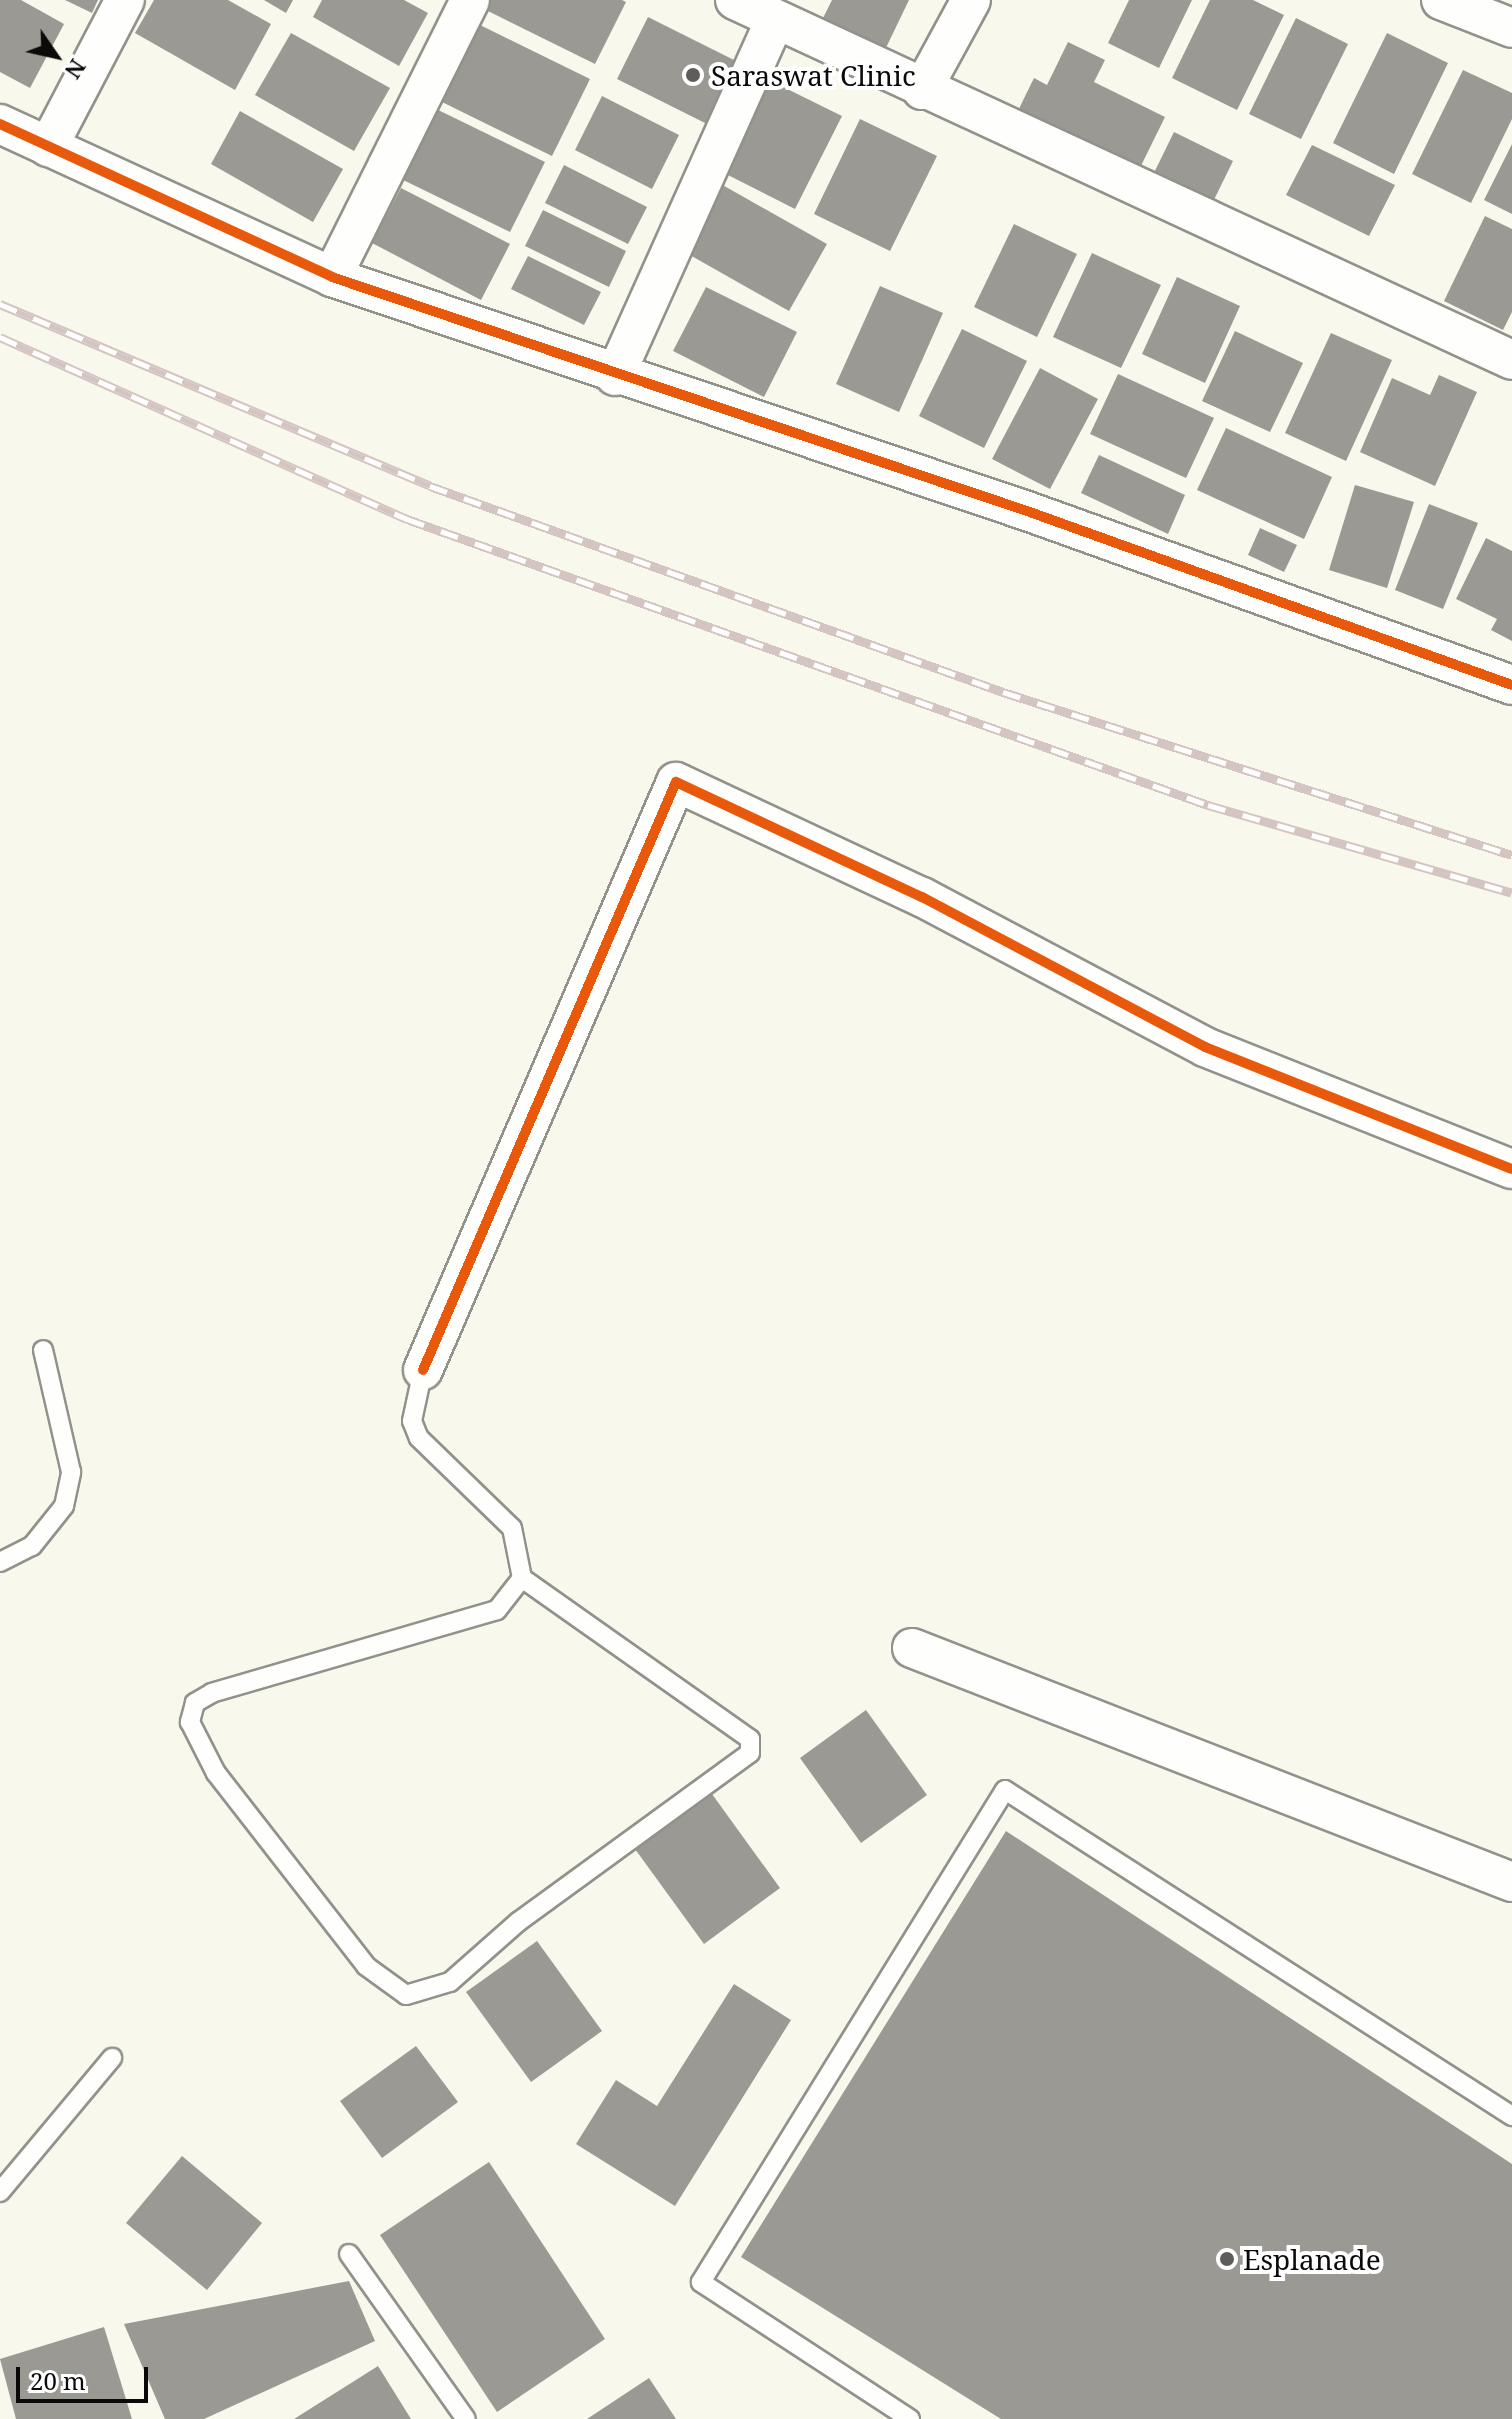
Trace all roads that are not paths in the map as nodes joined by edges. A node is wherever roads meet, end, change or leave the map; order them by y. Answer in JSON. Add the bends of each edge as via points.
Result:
{"nodes":[{"id":1,"x":125,"y":0,"type":"edge"},
{"id":2,"x":470,"y":0,"type":"edge"},
{"id":3,"x":735,"y":0,"type":"edge"},
{"id":4,"x":971,"y":0,"type":"edge"},
{"id":5,"x":1441,"y":0,"type":"edge"},
{"id":6,"x":775,"y":20,"type":"junction"},
{"id":7,"x":1512,"y":28,"type":"edge"},
{"id":8,"x":922,"y":90,"type":"junction"},
{"id":9,"x":0,"y":124,"type":"edge"},
{"id":10,"x":48,"y":147,"type":"junction"},
{"id":11,"x":332,"y":277,"type":"junction"},
{"id":12,"x":1512,"y":360,"type":"edge"},
{"id":13,"x":615,"y":376,"type":"junction"},
{"id":14,"x":1512,"y":685,"type":"edge"},
{"id":15,"x":1512,"y":1169,"type":"edge"},
{"id":16,"x":43,"y":1350,"type":"dead end"},
{"id":17,"x":423,"y":1370,"type":"joint"},
{"id":18,"x":0,"y":1562,"type":"edge"},
{"id":19,"x":522,"y":1578,"type":"junction"},
{"id":20,"x":912,"y":1648,"type":"dead end"},
{"id":21,"x":1512,"y":1882,"type":"edge"},
{"id":22,"x":112,"y":2058,"type":"dead end"},
{"id":23,"x":1512,"y":2116,"type":"edge"},
{"id":24,"x":0,"y":2192,"type":"edge"},
{"id":25,"x":349,"y":2254,"type":"dead end"},
{"id":26,"x":466,"y":2419,"type":"edge"},
{"id":27,"x":910,"y":2419,"type":"edge"}],
"edges":[{"from":1,"to":10,"type":"street"},
{"from":2,"to":11,"type":"street"},
{"from":3,"to":6,"type":"street"},
{"from":4,"to":8,"type":"street"},
{"from":5,"to":7,"type":"street"},
{"from":6,"to":8,"type":"street"},
{"from":6,"to":13,"type":"street"},
{"from":8,"to":12,"type":"street"},
{"from":9,"to":10,"type":"street"},
{"from":10,"to":11,"type":"street"},
{"from":11,"to":13,"type":"street"},
{"from":13,"to":14,"type":"street","via":[[1027,511]]},
{"from":15,"to":17,"type":"street","via":[[1205,1047],[922,897],[676,782]]},
{"from":16,"to":18,"type":"lane","via":[[71,1472],[64,1506],[32,1546]]},
{"from":17,"to":19,"type":"lane","via":[[412,1421],[419,1438],[512,1528]]},
{"from":19,"to":19,"type":"lane","via":[[750,1739],[750,1753],[518,1922],[450,1982],[406,1995],[366,1966],[216,1773],[196,1744],[195,1703],[497,1610]]},
{"from":20,"to":21,"type":"street"},
{"from":22,"to":24,"type":"lane"},
{"from":23,"to":27,"type":"lane","via":[[1005,1790],[701,2282]]},
{"from":25,"to":26,"type":"lane"}]}
